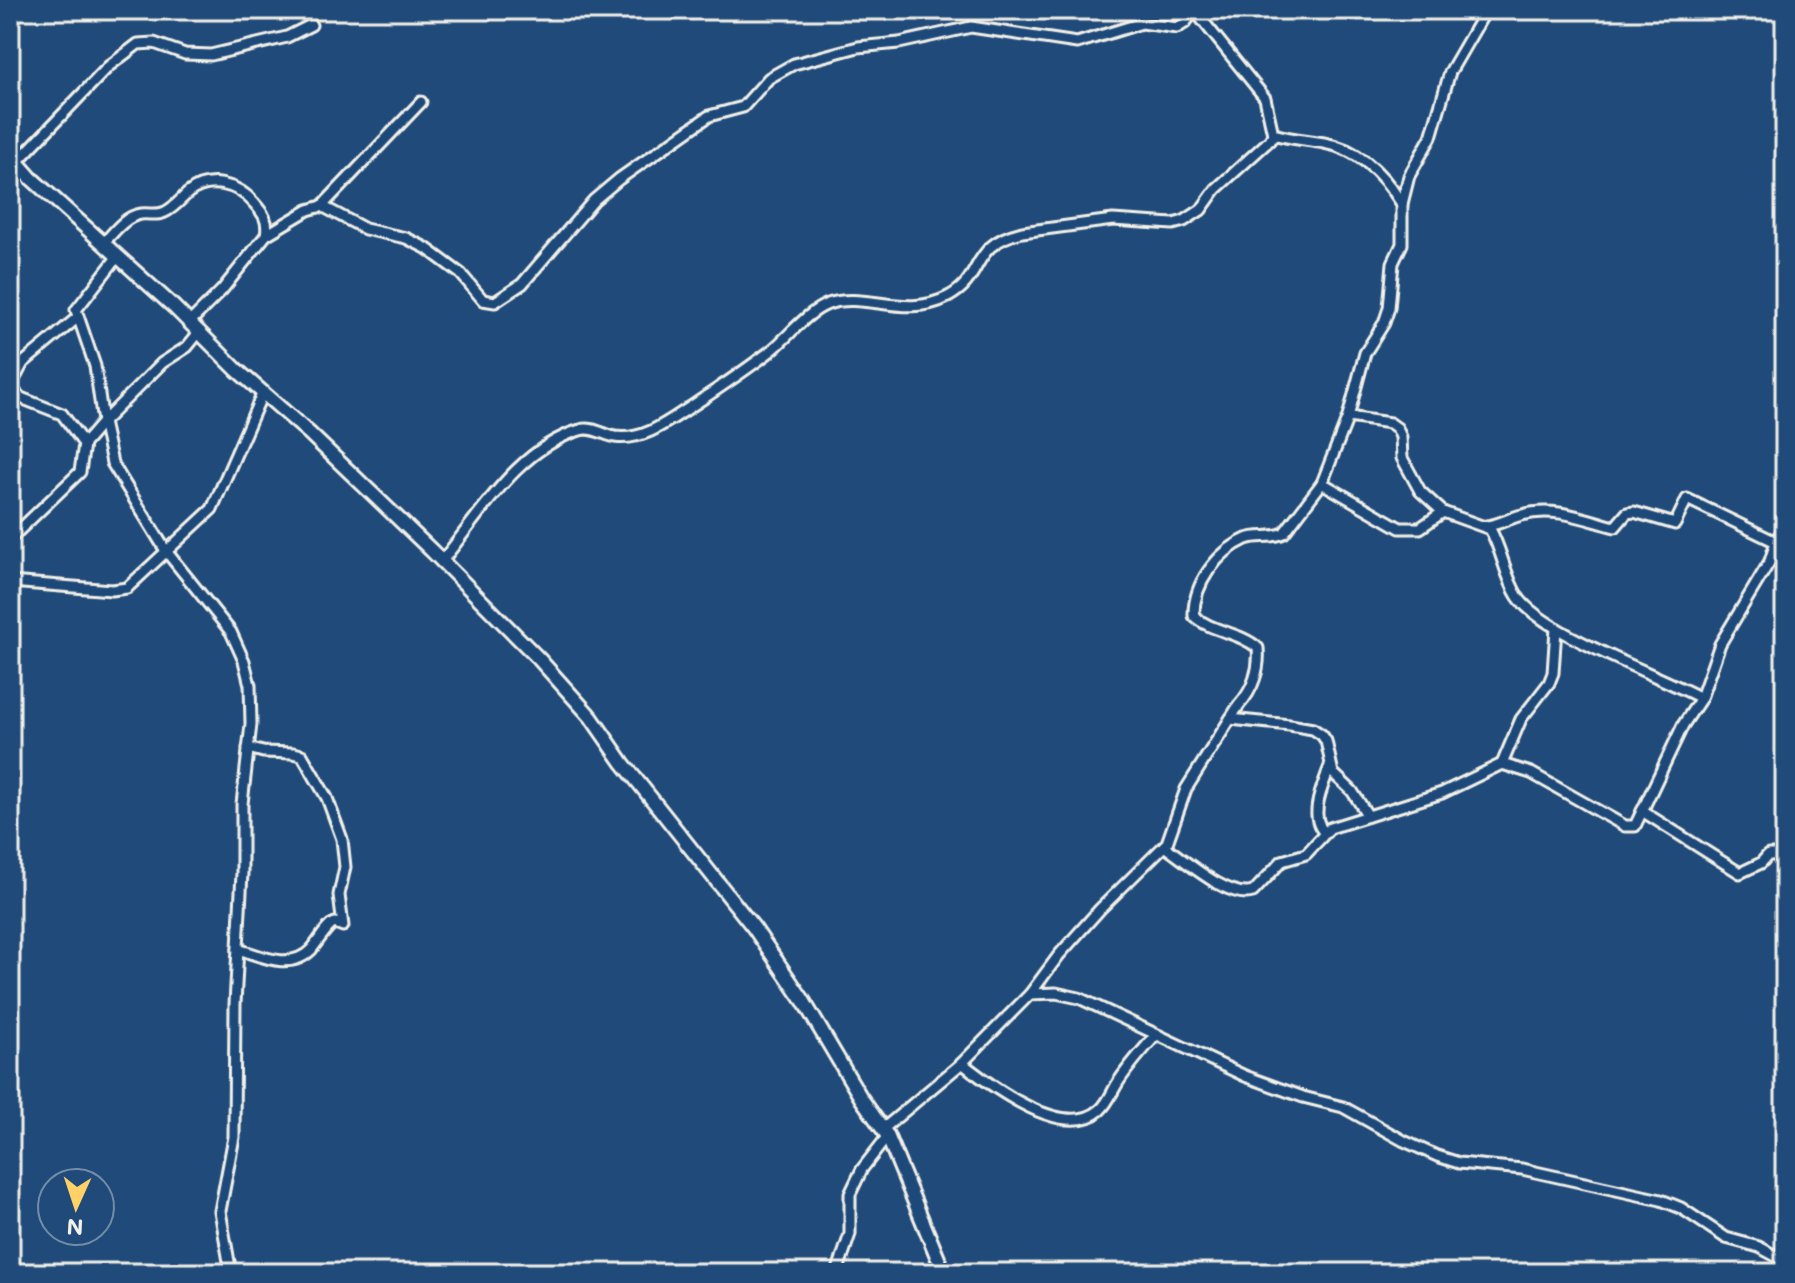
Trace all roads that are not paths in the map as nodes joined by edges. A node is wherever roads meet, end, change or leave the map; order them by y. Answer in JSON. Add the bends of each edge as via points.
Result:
{"nodes":[{"id":1,"x":1195,"y":10,"type":"edge"},
{"id":2,"x":1486,"y":10,"type":"edge"},
{"id":3,"x":311,"y":25,"type":"dead end"},
{"id":4,"x":421,"y":102,"type":"dead end"},
{"id":5,"x":1273,"y":134,"type":"junction"},
{"id":6,"x":13,"y":158,"type":"edge"},
{"id":7,"x":1402,"y":204,"type":"junction"},
{"id":8,"x":322,"y":206,"type":"junction"},
{"id":9,"x":266,"y":235,"type":"junction"},
{"id":10,"x":103,"y":244,"type":"junction"},
{"id":11,"x":118,"y":256,"type":"junction"},
{"id":12,"x":77,"y":318,"type":"junction"},
{"id":13,"x":195,"y":327,"type":"junction"},
{"id":14,"x":10,"y":388,"type":"edge"},
{"id":15,"x":263,"y":392,"type":"junction"},
{"id":16,"x":1348,"y":417,"type":"junction"},
{"id":17,"x":103,"y":422,"type":"junction"},
{"id":18,"x":84,"y":444,"type":"junction"},
{"id":19,"x":1322,"y":483,"type":"junction"},
{"id":20,"x":1443,"y":512,"type":"junction"},
{"id":21,"x":1785,"y":525,"type":"edge"},
{"id":22,"x":1486,"y":526,"type":"junction"},
{"id":23,"x":10,"y":539,"type":"edge"},
{"id":24,"x":1776,"y":542,"type":"junction"},
{"id":25,"x":176,"y":544,"type":"junction"},
{"id":26,"x":166,"y":551,"type":"junction"},
{"id":27,"x":441,"y":562,"type":"junction"},
{"id":28,"x":176,"y":563,"type":"junction"},
{"id":29,"x":10,"y":582,"type":"edge"},
{"id":30,"x":1556,"y":628,"type":"junction"},
{"id":31,"x":1701,"y":698,"type":"junction"},
{"id":32,"x":1230,"y":719,"type":"junction"},
{"id":33,"x":248,"y":748,"type":"junction"},
{"id":34,"x":1502,"y":764,"type":"junction"},
{"id":35,"x":1330,"y":766,"type":"junction"},
{"id":36,"x":1642,"y":811,"type":"junction"},
{"id":37,"x":1368,"y":816,"type":"junction"},
{"id":38,"x":1324,"y":832,"type":"junction"},
{"id":39,"x":1164,"y":846,"type":"junction"},
{"id":40,"x":1785,"y":860,"type":"edge"},
{"id":41,"x":238,"y":949,"type":"junction"},
{"id":42,"x":1030,"y":994,"type":"junction"},
{"id":43,"x":1156,"y":1035,"type":"junction"},
{"id":44,"x":962,"y":1063,"type":"junction"},
{"id":45,"x":885,"y":1133,"type":"junction"},
{"id":46,"x":1785,"y":1261,"type":"edge"},
{"id":47,"x":231,"y":1273,"type":"edge"},
{"id":48,"x":837,"y":1273,"type":"edge"},
{"id":49,"x":944,"y":1273,"type":"edge"}],
"edges":[{"from":1,"to":5,"type":"street","via":[[1265,98]]},
{"from":1,"to":8,"type":"street","via":[[1177,28],[1142,23],[1077,43],[971,27],[794,64],[769,78],[743,107],[709,116],[619,179],[594,200],[522,284],[495,302],[483,300],[461,274],[426,248],[365,229]]},
{"from":2,"to":7,"type":"street","via":[[1450,72],[1437,123],[1409,176]]},
{"from":3,"to":6,"type":"street","via":[[287,37],[211,55],[138,44]]},
{"from":4,"to":8,"type":"street"},
{"from":5,"to":7,"type":"street","via":[[1354,151]]},
{"from":5,"to":27,"type":"street","via":[[1201,210],[1184,221],[1113,220],[1008,235],[988,247],[971,277],[947,297],[914,307],[832,303],[744,371],[656,428],[630,437],[586,429],[560,439],[507,481]]},
{"from":6,"to":10,"type":"street"},
{"from":7,"to":16,"type":"street","via":[[1402,244],[1393,263],[1389,308],[1365,353]]},
{"from":8,"to":9,"type":"street"},
{"from":9,"to":10,"type":"street","via":[[264,216],[244,192],[209,184],[191,190],[162,214],[134,215]]},
{"from":9,"to":13,"type":"street"},
{"from":10,"to":11,"type":"street"},
{"from":11,"to":12,"type":"street","via":[[79,304]]},
{"from":11,"to":13,"type":"street"},
{"from":12,"to":14,"type":"street","via":[[23,363]]},
{"from":12,"to":17,"type":"street","via":[[95,366]]},
{"from":13,"to":15,"type":"street"},
{"from":13,"to":17,"type":"street","via":[[187,347],[162,363]]},
{"from":14,"to":18,"type":"street","via":[[21,398],[62,414]]},
{"from":15,"to":25,"type":"street","via":[[212,509]]},
{"from":15,"to":27,"type":"street"},
{"from":16,"to":19,"type":"street"},
{"from":16,"to":20,"type":"street","via":[[1397,428],[1402,458],[1413,480]]},
{"from":17,"to":18,"type":"street"},
{"from":17,"to":26,"type":"street","via":[[112,463]]},
{"from":18,"to":23,"type":"street","via":[[80,472]]},
{"from":19,"to":20,"type":"street","via":[[1400,528],[1420,528]]},
{"from":19,"to":32,"type":"street","via":[[1284,533],[1246,539],[1233,547],[1207,572],[1199,589],[1194,616],[1199,621],[1258,648],[1252,688]]},
{"from":20,"to":22,"type":"street"},
{"from":21,"to":24,"type":"street"},
{"from":22,"to":24,"type":"street","via":[[1537,513],[1580,515],[1615,527],[1634,512],[1675,524],[1687,499]]},
{"from":22,"to":30,"type":"street","via":[[1517,596]]},
{"from":24,"to":31,"type":"street","via":[[1720,644]]},
{"from":25,"to":26,"type":"street"},
{"from":25,"to":28,"type":"street"},
{"from":26,"to":28,"type":"street"},
{"from":26,"to":29,"type":"street","via":[[124,589]]},
{"from":27,"to":45,"type":"street","via":[[591,717],[754,928]]},
{"from":28,"to":33,"type":"street","via":[[231,632],[244,661],[252,705]]},
{"from":30,"to":31,"type":"street"},
{"from":30,"to":34,"type":"street","via":[[1553,673],[1521,719]]},
{"from":31,"to":36,"type":"street"},
{"from":32,"to":35,"type":"street","via":[[1313,729],[1326,741]]},
{"from":32,"to":39,"type":"street","via":[[1186,789]]},
{"from":33,"to":41,"type":"street"},
{"from":33,"to":41,"type":"street","via":[[298,753],[319,782],[342,839],[343,926],[331,925],[299,959],[264,958]]},
{"from":34,"to":36,"type":"street","via":[[1531,773],[1625,826],[1635,826]]},
{"from":34,"to":37,"type":"street","via":[[1442,793]]},
{"from":35,"to":37,"type":"street"},
{"from":35,"to":38,"type":"street","via":[[1316,814]]},
{"from":36,"to":40,"type":"street","via":[[1740,873],[1768,855]]},
{"from":37,"to":38,"type":"street"},
{"from":38,"to":39,"type":"street","via":[[1310,851],[1282,861],[1247,894],[1231,892]]},
{"from":39,"to":42,"type":"street","via":[[1100,909]]},
{"from":41,"to":47,"type":"street","via":[[234,1137],[220,1211]]},
{"from":42,"to":43,"type":"street","via":[[1079,998]]},
{"from":42,"to":44,"type":"street"},
{"from":43,"to":44,"type":"street","via":[[1103,1107],[1079,1120],[1006,1095]]},
{"from":43,"to":46,"type":"street","via":[[1245,1076],[1343,1107],[1437,1156],[1661,1200],[1726,1238]]},
{"from":44,"to":45,"type":"street"},
{"from":45,"to":48,"type":"street","via":[[850,1194],[850,1234]]},
{"from":45,"to":49,"type":"street"}]}
